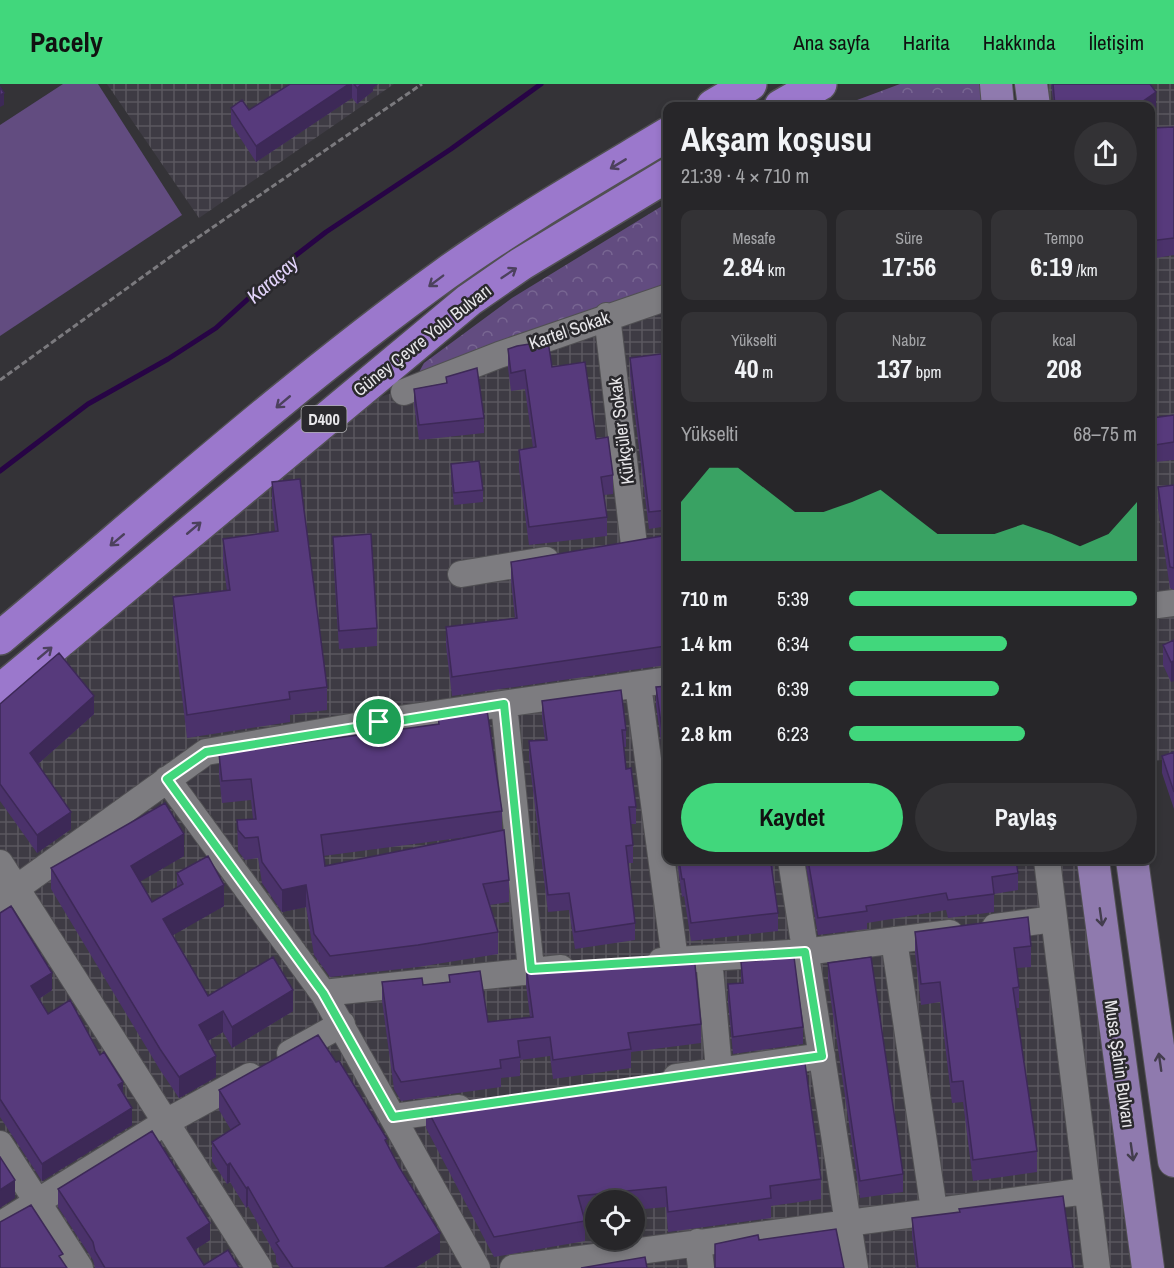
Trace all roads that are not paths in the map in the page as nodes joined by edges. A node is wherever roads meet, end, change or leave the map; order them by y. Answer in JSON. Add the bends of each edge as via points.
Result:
{"nodes":[{"id":1,"x":750,"y":84,"type":"edge"},
{"id":2,"x":820,"y":84,"type":"edge"},
{"id":3,"x":996,"y":84,"type":"edge"},
{"id":4,"x":1031,"y":84,"type":"edge"},
{"id":5,"x":719,"y":102,"type":"edge"},
{"id":6,"x":788,"y":102,"type":"edge"},
{"id":7,"x":998,"y":102,"type":"edge"},
{"id":8,"x":1033,"y":102,"type":"edge"},
{"id":9,"x":663,"y":137,"type":"edge"},
{"id":10,"x":663,"y":178,"type":"edge"},
{"id":11,"x":663,"y":299,"type":"edge"},
{"id":12,"x":607,"y":316,"type":"junction"},
{"id":13,"x":404,"y":392,"type":"dead end"},
{"id":14,"x":634,"y":546,"type":"edge"},
{"id":15,"x":565,"y":557,"type":"edge"},
{"id":16,"x":461,"y":574,"type":"dead end"},
{"id":17,"x":1174,"y":603,"type":"edge"},
{"id":18,"x":1155,"y":605,"type":"edge"},
{"id":19,"x":0,"y":638,"type":"edge"},
{"id":20,"x":663,"y":681,"type":"edge"},
{"id":21,"x":638,"y":685,"type":"junction"},
{"id":22,"x":0,"y":691,"type":"edge"},
{"id":23,"x":504,"y":704,"type":"junction"},
{"id":24,"x":167,"y":779,"type":"junction"},
{"id":25,"x":0,"y":863,"type":"edge"},
{"id":26,"x":792,"y":864,"type":"edge"},
{"id":27,"x":1047,"y":864,"type":"edge"},
{"id":28,"x":1094,"y":864,"type":"edge"},
{"id":29,"x":1133,"y":864,"type":"edge"},
{"id":30,"x":8,"y":895,"type":"edge"},
{"id":31,"x":1054,"y":919,"type":"junction"},
{"id":32,"x":894,"y":940,"type":"junction"},
{"id":33,"x":805,"y":952,"type":"junction"},
{"id":34,"x":709,"y":958,"type":"junction"},
{"id":35,"x":675,"y":960,"type":"junction"},
{"id":36,"x":642,"y":962,"type":"edge"},
{"id":37,"x":587,"y":966,"type":"edge"},
{"id":38,"x":531,"y":969,"type":"junction"},
{"id":39,"x":323,"y":993,"type":"junction"},
{"id":40,"x":342,"y":1024,"type":"junction"},
{"id":41,"x":822,"y":1056,"type":"junction"},
{"id":42,"x":720,"y":1070,"type":"junction"},
{"id":43,"x":650,"y":1080,"type":"edge"},
{"id":44,"x":487,"y":1104,"type":"edge"},
{"id":45,"x":393,"y":1117,"type":"junction"},
{"id":46,"x":166,"y":1122,"type":"junction"},
{"id":47,"x":0,"y":1144,"type":"edge"},
{"id":48,"x":1174,"y":1161,"type":"edge"},
{"id":49,"x":1086,"y":1191,"type":"junction"},
{"id":50,"x":38,"y":1201,"type":"junction"},
{"id":51,"x":934,"y":1210,"type":"junction"},
{"id":52,"x":848,"y":1221,"type":"junction"},
{"id":53,"x":0,"y":1225,"type":"edge"},
{"id":54,"x":698,"y":1242,"type":"junction"},
{"id":55,"x":80,"y":1268,"type":"edge"},
{"id":56,"x":259,"y":1268,"type":"edge"},
{"id":57,"x":477,"y":1268,"type":"edge"},
{"id":58,"x":513,"y":1268,"type":"edge"},
{"id":59,"x":701,"y":1268,"type":"edge"},
{"id":60,"x":855,"y":1268,"type":"edge"},
{"id":61,"x":1097,"y":1268,"type":"edge"},
{"id":62,"x":1148,"y":1268,"type":"edge"}],
"edges":[{"from":1,"to":5,"type":"highway"},
{"from":2,"to":6,"type":"highway"},
{"from":3,"to":7,"type":"main road"},
{"from":4,"to":8,"type":"main road"},
{"from":9,"to":19,"type":"highway","name":"Güney Çevre Yolu Bulvarı","number":"D400","one_way":true,"via":[[501,235],[445,274],[334,359]]},
{"from":22,"to":10,"type":"highway","name":"Güney Çevre Yolu Bulvarı","number":"D400","one_way":true,"via":[[469,300]]},
{"from":11,"to":12,"type":"street","name":"Kartel Sokak"},
{"from":12,"to":13,"type":"street","name":"Kartel Sokak"},
{"from":12,"to":14,"type":"street","name":"Kürkçüler Sokak"},
{"from":15,"to":16,"type":"street"},
{"from":17,"to":18,"type":"street"},
{"from":20,"to":21,"type":"street"},
{"from":21,"to":23,"type":"street"},
{"from":21,"to":35,"type":"street"},
{"from":23,"to":24,"type":"street","via":[[206,752]]},
{"from":23,"to":38,"type":"street"},
{"from":24,"to":30,"type":"street"},
{"from":24,"to":39,"type":"street"},
{"from":25,"to":30,"type":"street"},
{"from":26,"to":33,"type":"street"},
{"from":27,"to":31,"type":"street"},
{"from":28,"to":62,"type":"main road","name":"Musa Şahin Bulvarı","one_way":true},
{"from":48,"to":29,"type":"main road","one_way":true},
{"from":30,"to":46,"type":"street"},
{"from":31,"to":32,"type":"street"},
{"from":31,"to":49,"type":"street"},
{"from":32,"to":33,"type":"street"},
{"from":32,"to":51,"type":"street"},
{"from":33,"to":34,"type":"street"},
{"from":33,"to":41,"type":"street"},
{"from":34,"to":35,"type":"street"},
{"from":34,"to":42,"type":"street"},
{"from":35,"to":36,"type":"street"},
{"from":37,"to":38,"type":"street"},
{"from":38,"to":39,"type":"street"},
{"from":39,"to":40,"type":"street"},
{"from":40,"to":45,"type":"street"},
{"from":40,"to":46,"type":"street"},
{"from":41,"to":42,"type":"street"},
{"from":41,"to":52,"type":"street"},
{"from":42,"to":43,"type":"street"},
{"from":44,"to":45,"type":"street"},
{"from":45,"to":57,"type":"street"},
{"from":46,"to":50,"type":"street"},
{"from":46,"to":56,"type":"street"},
{"from":47,"to":50,"type":"street"},
{"from":49,"to":51,"type":"street"},
{"from":49,"to":61,"type":"street"},
{"from":50,"to":53,"type":"street"},
{"from":50,"to":55,"type":"street"},
{"from":51,"to":52,"type":"street"},
{"from":52,"to":54,"type":"street"},
{"from":52,"to":60,"type":"street"},
{"from":54,"to":58,"type":"street"},
{"from":54,"to":59,"type":"street"}]}
